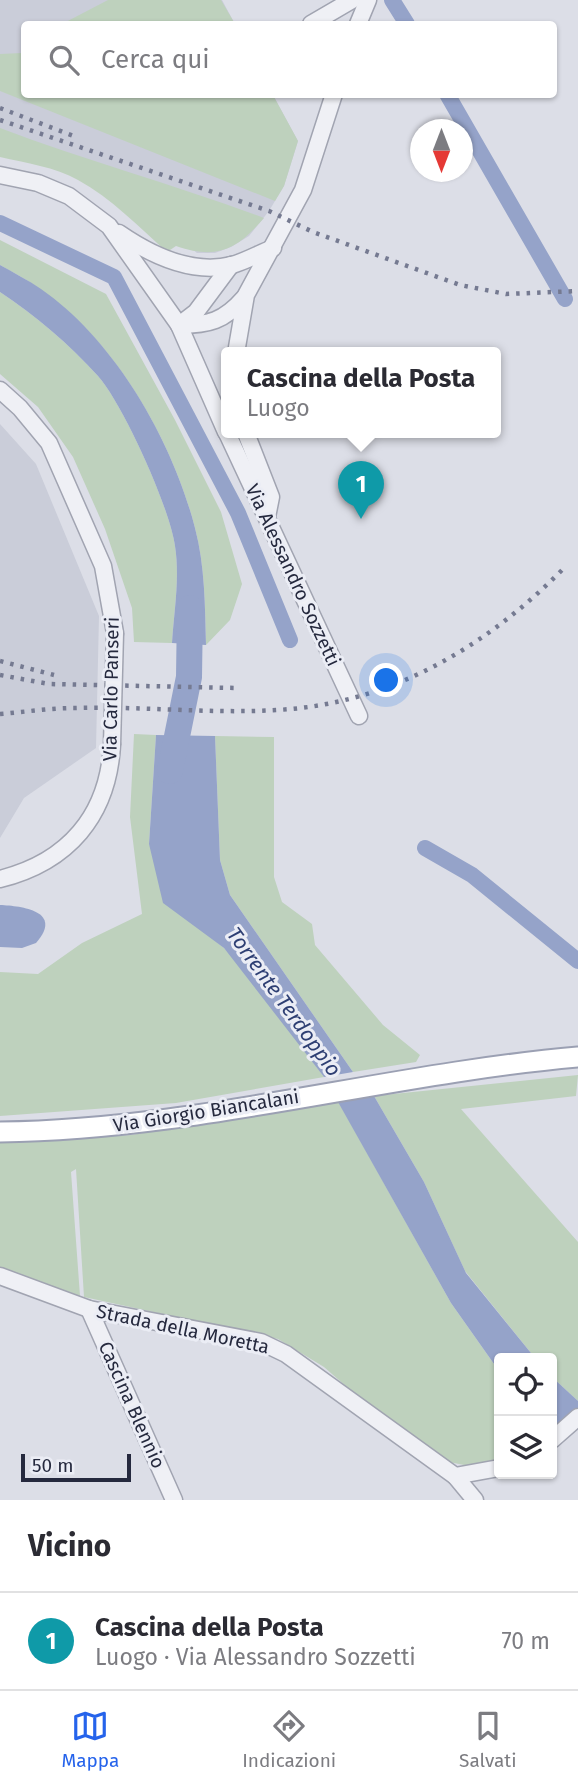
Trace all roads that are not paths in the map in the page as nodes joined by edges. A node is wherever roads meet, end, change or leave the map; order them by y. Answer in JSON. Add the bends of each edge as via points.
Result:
{"nodes":[{"id":1,"x":352,"y":0,"type":"edge"},
{"id":2,"x":368,"y":0,"type":"edge"},
{"id":3,"x":316,"y":21,"type":"edge"},
{"id":4,"x":359,"y":21,"type":"edge"},
{"id":5,"x":333,"y":98,"type":"edge"},
{"id":6,"x":0,"y":175,"type":"edge"},
{"id":7,"x":109,"y":226,"type":"junction"},
{"id":8,"x":273,"y":248,"type":"junction"},
{"id":9,"x":231,"y":265,"type":"junction"},
{"id":10,"x":246,"y":295,"type":"junction"},
{"id":11,"x":179,"y":325,"type":"junction"},
{"id":12,"x":237,"y":347,"type":"edge"},
{"id":13,"x":0,"y":390,"type":"edge"},
{"id":14,"x":221,"y":420,"type":"edge"},
{"id":15,"x":229,"y":438,"type":"edge"},
{"id":16,"x":248,"y":438,"type":"edge"},
{"id":17,"x":267,"y":517,"type":"junction"},
{"id":18,"x":359,"y":716,"type":"dead end"},
{"id":19,"x":0,"y":880,"type":"edge"},
{"id":20,"x":578,"y":1057,"type":"edge"},
{"id":21,"x":0,"y":1132,"type":"edge"},
{"id":22,"x":0,"y":1276,"type":"edge"},
{"id":23,"x":89,"y":1309,"type":"junction"},
{"id":24,"x":578,"y":1417,"type":"edge"},
{"id":25,"x":557,"y":1436,"type":"edge"},
{"id":26,"x":494,"y":1469,"type":"edge"},
{"id":27,"x":455,"y":1476,"type":"junction"},
{"id":28,"x":174,"y":1500,"type":"edge"},
{"id":29,"x":475,"y":1500,"type":"edge"}],
"edges":[{"from":1,"to":3,"type":"street"},
{"from":2,"to":4,"type":"street"},
{"from":5,"to":8,"type":"street","via":[[303,190]]},
{"from":6,"to":7,"type":"street","name":"Via Alessandro Sozzetti","via":[[38,183],[69,197]]},
{"from":7,"to":9,"type":"street","via":[[149,253],[174,261]]},
{"from":7,"to":11,"type":"street","name":"Via Alessandro Sozzetti"},
{"from":8,"to":9,"type":"street"},
{"from":8,"to":10,"type":"street"},
{"from":9,"to":11,"type":"street","via":[[196,312]]},
{"from":10,"to":11,"type":"street","via":[[220,320]]},
{"from":10,"to":12,"type":"street"},
{"from":11,"to":14,"type":"street","name":"Via Alessandro Sozzetti"},
{"from":13,"to":19,"type":"street","name":"Via Carlo Panseri","bridge":true,"via":[[49,443],[103,566],[115,633],[112,745],[103,797],[71,844],[39,866]]},
{"from":15,"to":17,"type":"street","name":"Via Alessandro Sozzetti"},
{"from":16,"to":17,"type":"street","via":[[271,497]]},
{"from":17,"to":18,"type":"street","name":"Via Alessandro Sozzetti"},
{"from":20,"to":21,"type":"main road","name":"Via Giorgio Biancalani","via":[[459,1069],[186,1117],[82,1129]]},
{"from":22,"to":23,"type":"street","name":"Strada della Moretta"},
{"from":23,"to":27,"type":"street","name":"Strada della Moretta","via":[[261,1342],[286,1354]]},
{"from":23,"to":28,"type":"street","name":"Cascina Blennio"},
{"from":24,"to":25,"type":"street"},
{"from":26,"to":27,"type":"street"},
{"from":27,"to":29,"type":"street","name":"Strada della Moretta"}]}
